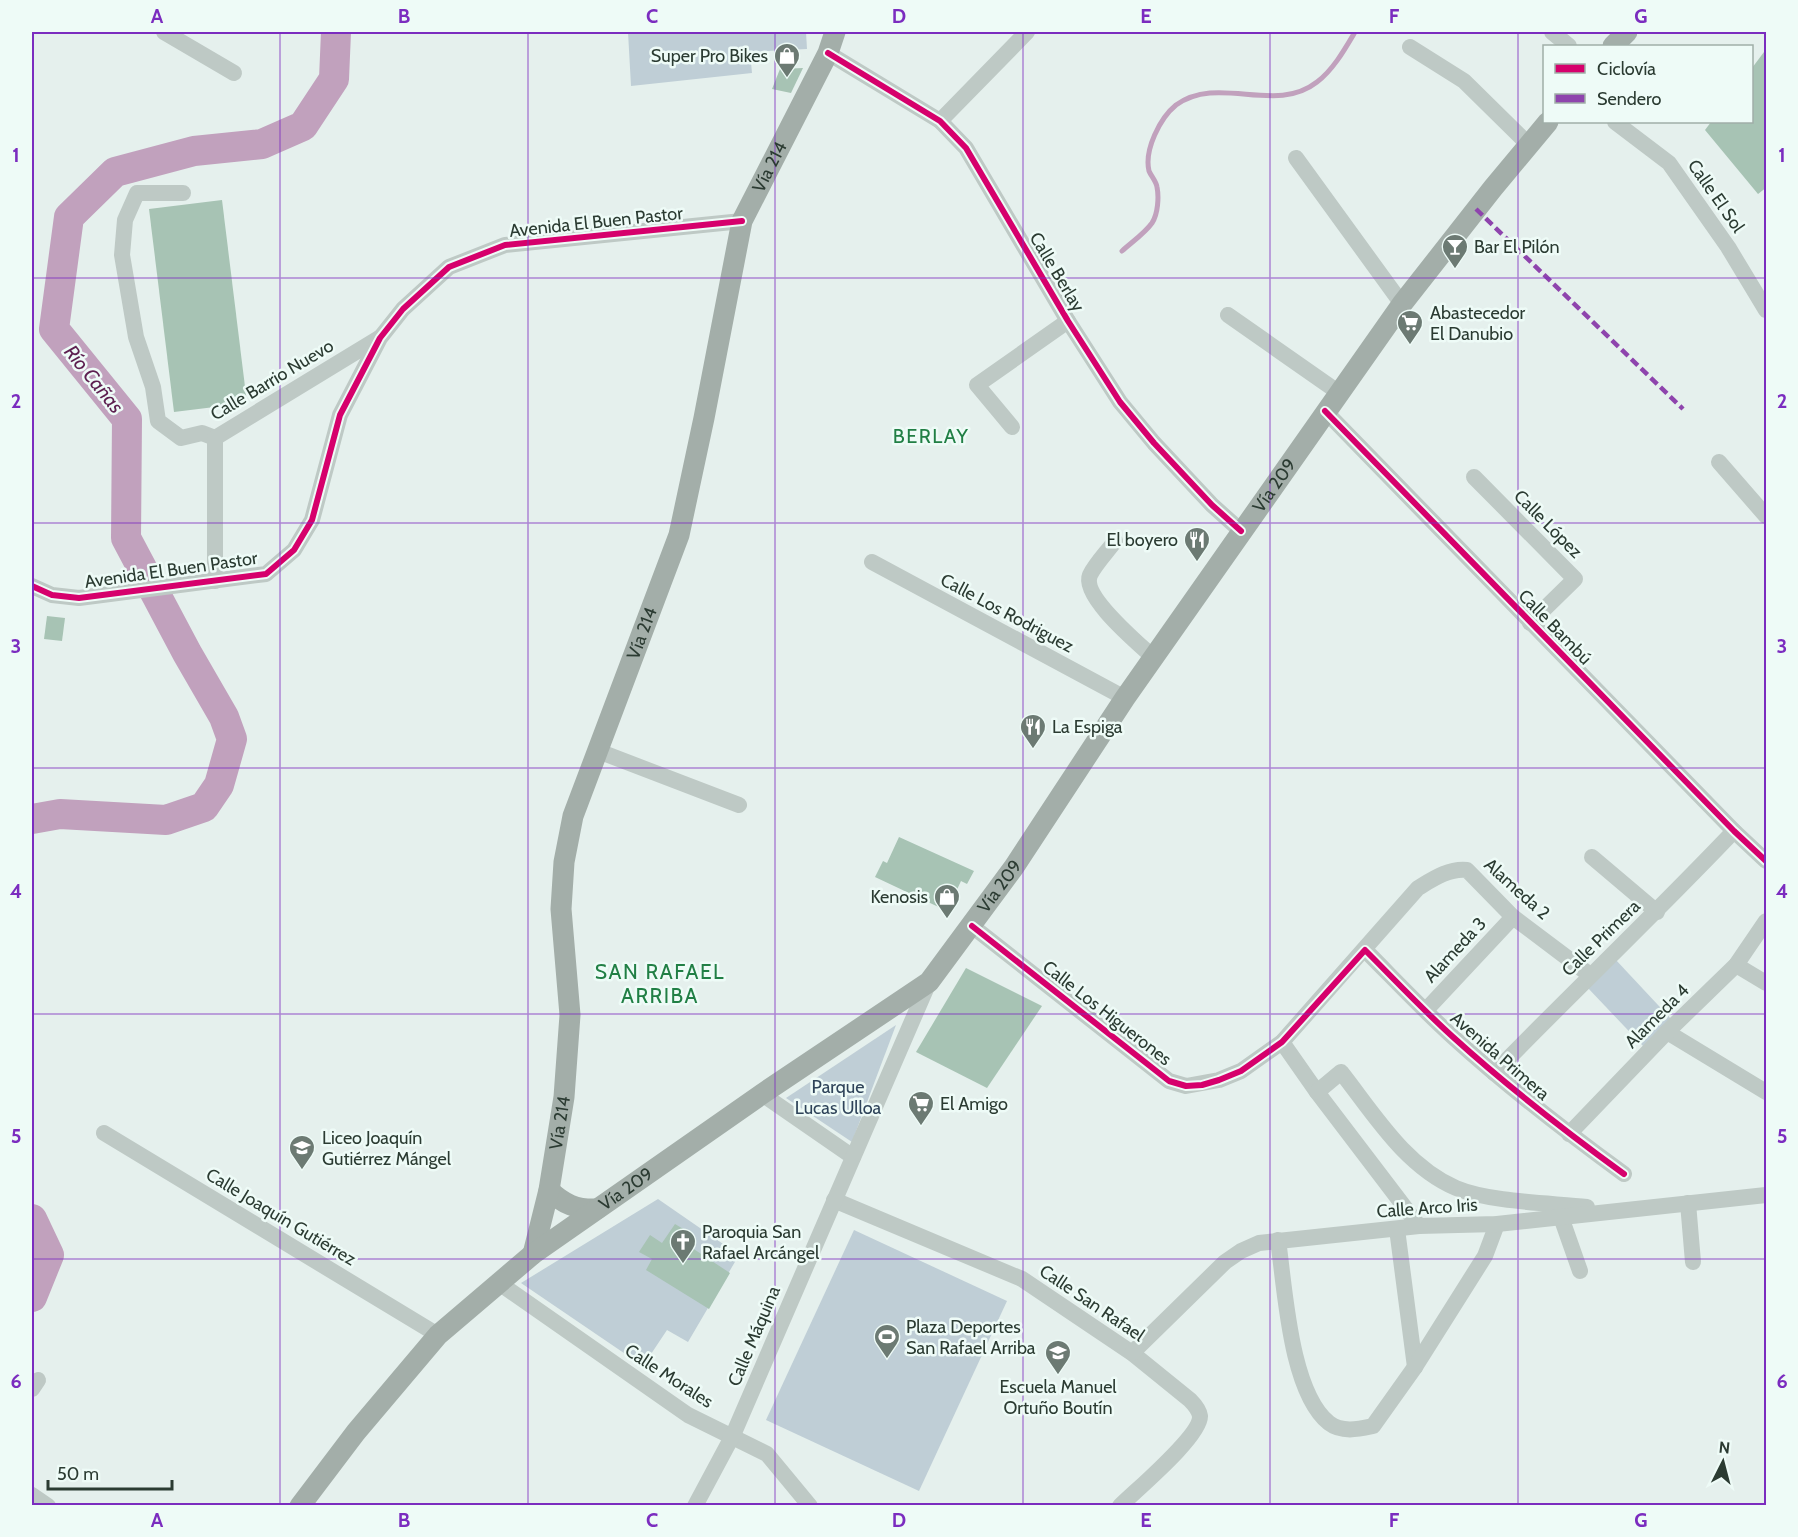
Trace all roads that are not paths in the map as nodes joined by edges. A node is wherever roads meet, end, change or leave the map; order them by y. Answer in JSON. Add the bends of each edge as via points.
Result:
{"nodes":[{"id":1,"x":164,"y":32,"type":"edge"},
{"id":2,"x":835,"y":32,"type":"edge"},
{"id":3,"x":1027,"y":32,"type":"edge"},
{"id":4,"x":1552,"y":32,"type":"edge"},
{"id":5,"x":1627,"y":32,"type":"edge"},
{"id":6,"x":1568,"y":45,"type":"edge"},
{"id":7,"x":1614,"y":45,"type":"edge"},
{"id":8,"x":1410,"y":47,"type":"dead end"},
{"id":9,"x":828,"y":53,"type":"junction"},
{"id":10,"x":234,"y":73,"type":"dead end"},
{"id":11,"x":939,"y":121,"type":"junction"},
{"id":12,"x":1547,"y":123,"type":"edge"},
{"id":13,"x":1616,"y":123,"type":"edge"},
{"id":14,"x":1529,"y":145,"type":"junction"},
{"id":15,"x":1296,"y":158,"type":"dead end"},
{"id":16,"x":183,"y":193,"type":"dead end"},
{"id":17,"x":742,"y":221,"type":"junction"},
{"id":18,"x":1401,"y":304,"type":"junction"},
{"id":19,"x":1767,"y":310,"type":"edge"},
{"id":20,"x":1228,"y":315,"type":"dead end"},
{"id":21,"x":1068,"y":321,"type":"junction"},
{"id":22,"x":380,"y":338,"type":"junction"},
{"id":23,"x":1338,"y":392,"type":"junction"},
{"id":24,"x":1325,"y":411,"type":"junction"},
{"id":25,"x":1012,"y":427,"type":"dead end"},
{"id":26,"x":215,"y":438,"type":"junction"},
{"id":27,"x":1719,"y":462,"type":"dead end"},
{"id":28,"x":1474,"y":477,"type":"dead end"},
{"id":29,"x":1767,"y":516,"type":"edge"},
{"id":30,"x":1241,"y":531,"type":"junction"},
{"id":31,"x":1115,"y":540,"type":"dead end"},
{"id":32,"x":872,"y":562,"type":"dead end"},
{"id":33,"x":215,"y":581,"type":"junction"},
{"id":34,"x":32,"y":586,"type":"edge"},
{"id":35,"x":1530,"y":623,"type":"junction"},
{"id":36,"x":1153,"y":657,"type":"junction"},
{"id":37,"x":1125,"y":698,"type":"junction"},
{"id":38,"x":598,"y":750,"type":"junction"},
{"id":39,"x":739,"y":805,"type":"dead end"},
{"id":40,"x":1734,"y":831,"type":"junction"},
{"id":41,"x":1592,"y":857,"type":"dead end"},
{"id":42,"x":1767,"y":861,"type":"edge"},
{"id":43,"x":1657,"y":912,"type":"junction"},
{"id":44,"x":1513,"y":916,"type":"junction"},
{"id":45,"x":1767,"y":921,"type":"edge"},
{"id":46,"x":972,"y":926,"type":"junction"},
{"id":47,"x":1365,"y":950,"type":"junction"},
{"id":48,"x":1736,"y":965,"type":"junction"},
{"id":49,"x":1590,"y":975,"type":"junction"},
{"id":50,"x":929,"y":982,"type":"junction"},
{"id":51,"x":1767,"y":983,"type":"edge"},
{"id":52,"x":1426,"y":1010,"type":"junction"},
{"id":53,"x":1667,"y":1032,"type":"junction"},
{"id":54,"x":1282,"y":1042,"type":"junction"},
{"id":55,"x":1494,"y":1073,"type":"junction"},
{"id":56,"x":1317,"y":1092,"type":"junction"},
{"id":57,"x":1767,"y":1092,"type":"edge"},
{"id":58,"x":762,"y":1094,"type":"junction"},
{"id":59,"x":104,"y":1133,"type":"dead end"},
{"id":60,"x":1569,"y":1134,"type":"junction"},
{"id":61,"x":853,"y":1157,"type":"junction"},
{"id":62,"x":1624,"y":1174,"type":"dead end"},
{"id":63,"x":549,"y":1190,"type":"junction"},
{"id":64,"x":1767,"y":1195,"type":"edge"},
{"id":65,"x":834,"y":1200,"type":"junction"},
{"id":66,"x":1688,"y":1203,"type":"junction"},
{"id":67,"x":597,"y":1209,"type":"junction"},
{"id":68,"x":1626,"y":1210,"type":"junction"},
{"id":69,"x":1561,"y":1217,"type":"junction"},
{"id":70,"x":1497,"y":1224,"type":"junction"},
{"id":71,"x":1419,"y":1226,"type":"junction"},
{"id":72,"x":1397,"y":1229,"type":"junction"},
{"id":73,"x":1278,"y":1240,"type":"junction"},
{"id":74,"x":533,"y":1254,"type":"junction"},
{"id":75,"x":1693,"y":1263,"type":"dead end"},
{"id":76,"x":1580,"y":1271,"type":"dead end"},
{"id":77,"x":499,"y":1283,"type":"junction"},
{"id":78,"x":438,"y":1335,"type":"junction"},
{"id":79,"x":1132,"y":1353,"type":"junction"},
{"id":80,"x":1415,"y":1367,"type":"junction"},
{"id":81,"x":733,"y":1435,"type":"junction"},
{"id":82,"x":32,"y":1495,"type":"edge"},
{"id":83,"x":48,"y":1506,"type":"edge"},
{"id":84,"x":300,"y":1506,"type":"edge"},
{"id":85,"x":695,"y":1506,"type":"edge"},
{"id":86,"x":810,"y":1506,"type":"edge"},
{"id":87,"x":1120,"y":1506,"type":"edge"}],
"edges":[{"from":1,"to":10,"type":"street"},
{"from":2,"to":9,"type":"main road","name":"Vía 214"},
{"from":3,"to":11,"type":"street"},
{"from":4,"to":6,"type":"street"},
{"from":5,"to":7,"type":"main road"},
{"from":8,"to":14,"type":"street","via":[[1464,81]]},
{"from":9,"to":11,"type":"street","name":"Calle Berlay"},
{"from":9,"to":17,"type":"main road","name":"Vía 214"},
{"from":11,"to":21,"type":"street","name":"Calle Berlay","via":[[966,148]]},
{"from":12,"to":14,"type":"main road","name":"Vía 209"},
{"from":13,"to":19,"type":"street","name":"Calle El Sol","via":[[1669,163]]},
{"from":14,"to":18,"type":"main road","name":"Vía 209"},
{"from":15,"to":18,"type":"street"},
{"from":16,"to":26,"type":"street","via":[[137,194],[125,220],[122,255],[136,336],[153,387],[158,421],[181,438],[202,433]]},
{"from":17,"to":22,"type":"street","name":"Avenida El Buen Pastor","via":[[505,246],[449,267],[403,309]]},
{"from":17,"to":38,"type":"main road","name":"Vía 214","via":[[679,535]]},
{"from":18,"to":23,"type":"main road","name":"Vía 209"},
{"from":20,"to":23,"type":"street"},
{"from":21,"to":25,"type":"street","via":[[977,385]]},
{"from":21,"to":30,"type":"street","name":"Calle Berlay","via":[[1120,402],[1204,497]]},
{"from":22,"to":26,"type":"street","name":"Calle Barrio Nuevo"},
{"from":22,"to":33,"type":"street","name":"Avenida El Buen Pastor","via":[[340,415],[312,520],[294,550],[266,574]]},
{"from":23,"to":24,"type":"main road","name":"Vía 209"},
{"from":24,"to":30,"type":"main road","name":"Vía 209"},
{"from":24,"to":35,"type":"street","name":"Calle Bambú"},
{"from":26,"to":33,"type":"street","name":"Calle Barrio Nuevo"},
{"from":27,"to":29,"type":"street"},
{"from":28,"to":35,"type":"street","name":"Calle López","via":[[1575,579]]},
{"from":30,"to":36,"type":"main road","name":"Vía 209"},
{"from":31,"to":36,"type":"street","via":[[1090,576],[1089,585],[1096,600]]},
{"from":32,"to":37,"type":"street","name":"Calle Los Rodriguez"},
{"from":33,"to":34,"type":"street","name":"Avenida El Buen Pastor","via":[[79,598],[52,595]]},
{"from":35,"to":40,"type":"street","name":"Calle Bambú"},
{"from":36,"to":37,"type":"main road","name":"Vía 209"},
{"from":37,"to":46,"type":"main road","name":"Vía 209"},
{"from":38,"to":39,"type":"street"},
{"from":38,"to":63,"type":"main road","name":"Vía 214","via":[[573,816],[564,861],[561,909],[570,1015],[564,1097]]},
{"from":40,"to":42,"type":"street","name":"Calle Bambú"},
{"from":40,"to":43,"type":"street","name":"Calle Primera"},
{"from":41,"to":43,"type":"street"},
{"from":43,"to":49,"type":"street","name":"Calle Primera"},
{"from":44,"to":47,"type":"street","name":"Alameda 2","via":[[1467,870],[1458,869],[1418,888]]},
{"from":44,"to":49,"type":"street","name":"Alameda 2"},
{"from":44,"to":52,"type":"street","name":"Alameda 3"},
{"from":45,"to":48,"type":"street","name":"Alameda 4"},
{"from":46,"to":50,"type":"main road","name":"Vía 209"},
{"from":46,"to":54,"type":"street","name":"Calle Los Higuerones","via":[[1169,1081],[1186,1086],[1219,1080],[1241,1071]]},
{"from":47,"to":52,"type":"street","name":"Avenida Primera"},
{"from":47,"to":54,"type":"street","name":"Calle Los Higuerones"},
{"from":48,"to":51,"type":"street"},
{"from":48,"to":53,"type":"street","name":"Alameda 4"},
{"from":49,"to":55,"type":"street","name":"Calle Primera"},
{"from":50,"to":58,"type":"main road","name":"Vía 209"},
{"from":50,"to":61,"type":"street","name":"Calle Máquina"},
{"from":52,"to":55,"type":"street","name":"Avenida Primera"},
{"from":53,"to":57,"type":"street"},
{"from":53,"to":60,"type":"street","name":"Alameda 4"},
{"from":54,"to":56,"type":"street"},
{"from":55,"to":60,"type":"street","name":"Avenida Primera"},
{"from":56,"to":68,"type":"street","via":[[1341,1072],[1398,1145],[1416,1163],[1458,1189],[1519,1201]]},
{"from":56,"to":71,"type":"street"},
{"from":58,"to":61,"type":"street"},
{"from":58,"to":67,"type":"main road","name":"Vía 209"},
{"from":59,"to":78,"type":"street","name":"Calle Joaquín Gutiérrez"},
{"from":60,"to":62,"type":"street","name":"Avenida Primera"},
{"from":61,"to":65,"type":"street","name":"Calle Máquina"},
{"from":63,"to":67,"type":"main road","via":[[575,1208]]},
{"from":63,"to":74,"type":"main road","name":"Vía 214"},
{"from":64,"to":66,"type":"street","name":"Calle Arco Iris"},
{"from":65,"to":79,"type":"street","name":"Calle San Rafael","via":[[1022,1279]]},
{"from":65,"to":81,"type":"street","name":"Calle Máquina"},
{"from":66,"to":68,"type":"street","name":"Calle Arco Iris"},
{"from":66,"to":75,"type":"street"},
{"from":67,"to":74,"type":"main road","name":"Vía 209"},
{"from":68,"to":69,"type":"street","name":"Calle Arco Iris"},
{"from":69,"to":70,"type":"street","name":"Calle Arco Iris"},
{"from":69,"to":76,"type":"street"},
{"from":70,"to":71,"type":"street","name":"Calle Arco Iris"},
{"from":70,"to":80,"type":"street","via":[[1485,1256]]},
{"from":71,"to":72,"type":"street","name":"Calle Arco Iris"},
{"from":72,"to":73,"type":"street","name":"Calle Arco Iris"},
{"from":72,"to":80,"type":"street"},
{"from":73,"to":79,"type":"street","name":"Calle Arco Iris","via":[[1259,1243],[1226,1262]]},
{"from":73,"to":80,"type":"street","via":[[1300,1376],[1329,1423],[1342,1429],[1373,1426]]},
{"from":74,"to":77,"type":"main road","name":"Vía 209"},
{"from":77,"to":78,"type":"main road","name":"Vía 209"},
{"from":77,"to":81,"type":"street","name":"Calle Morales","via":[[688,1415]]},
{"from":78,"to":84,"type":"main road","name":"Vía 209"},
{"from":79,"to":87,"type":"street","name":"Calle San Rafael","via":[[1190,1400],[1200,1416],[1184,1445]]},
{"from":81,"to":85,"type":"street","name":"Calle Máquina"},
{"from":81,"to":86,"type":"street","name":"Calle Morales","via":[[767,1454]]},
{"from":82,"to":83,"type":"street"}]}
